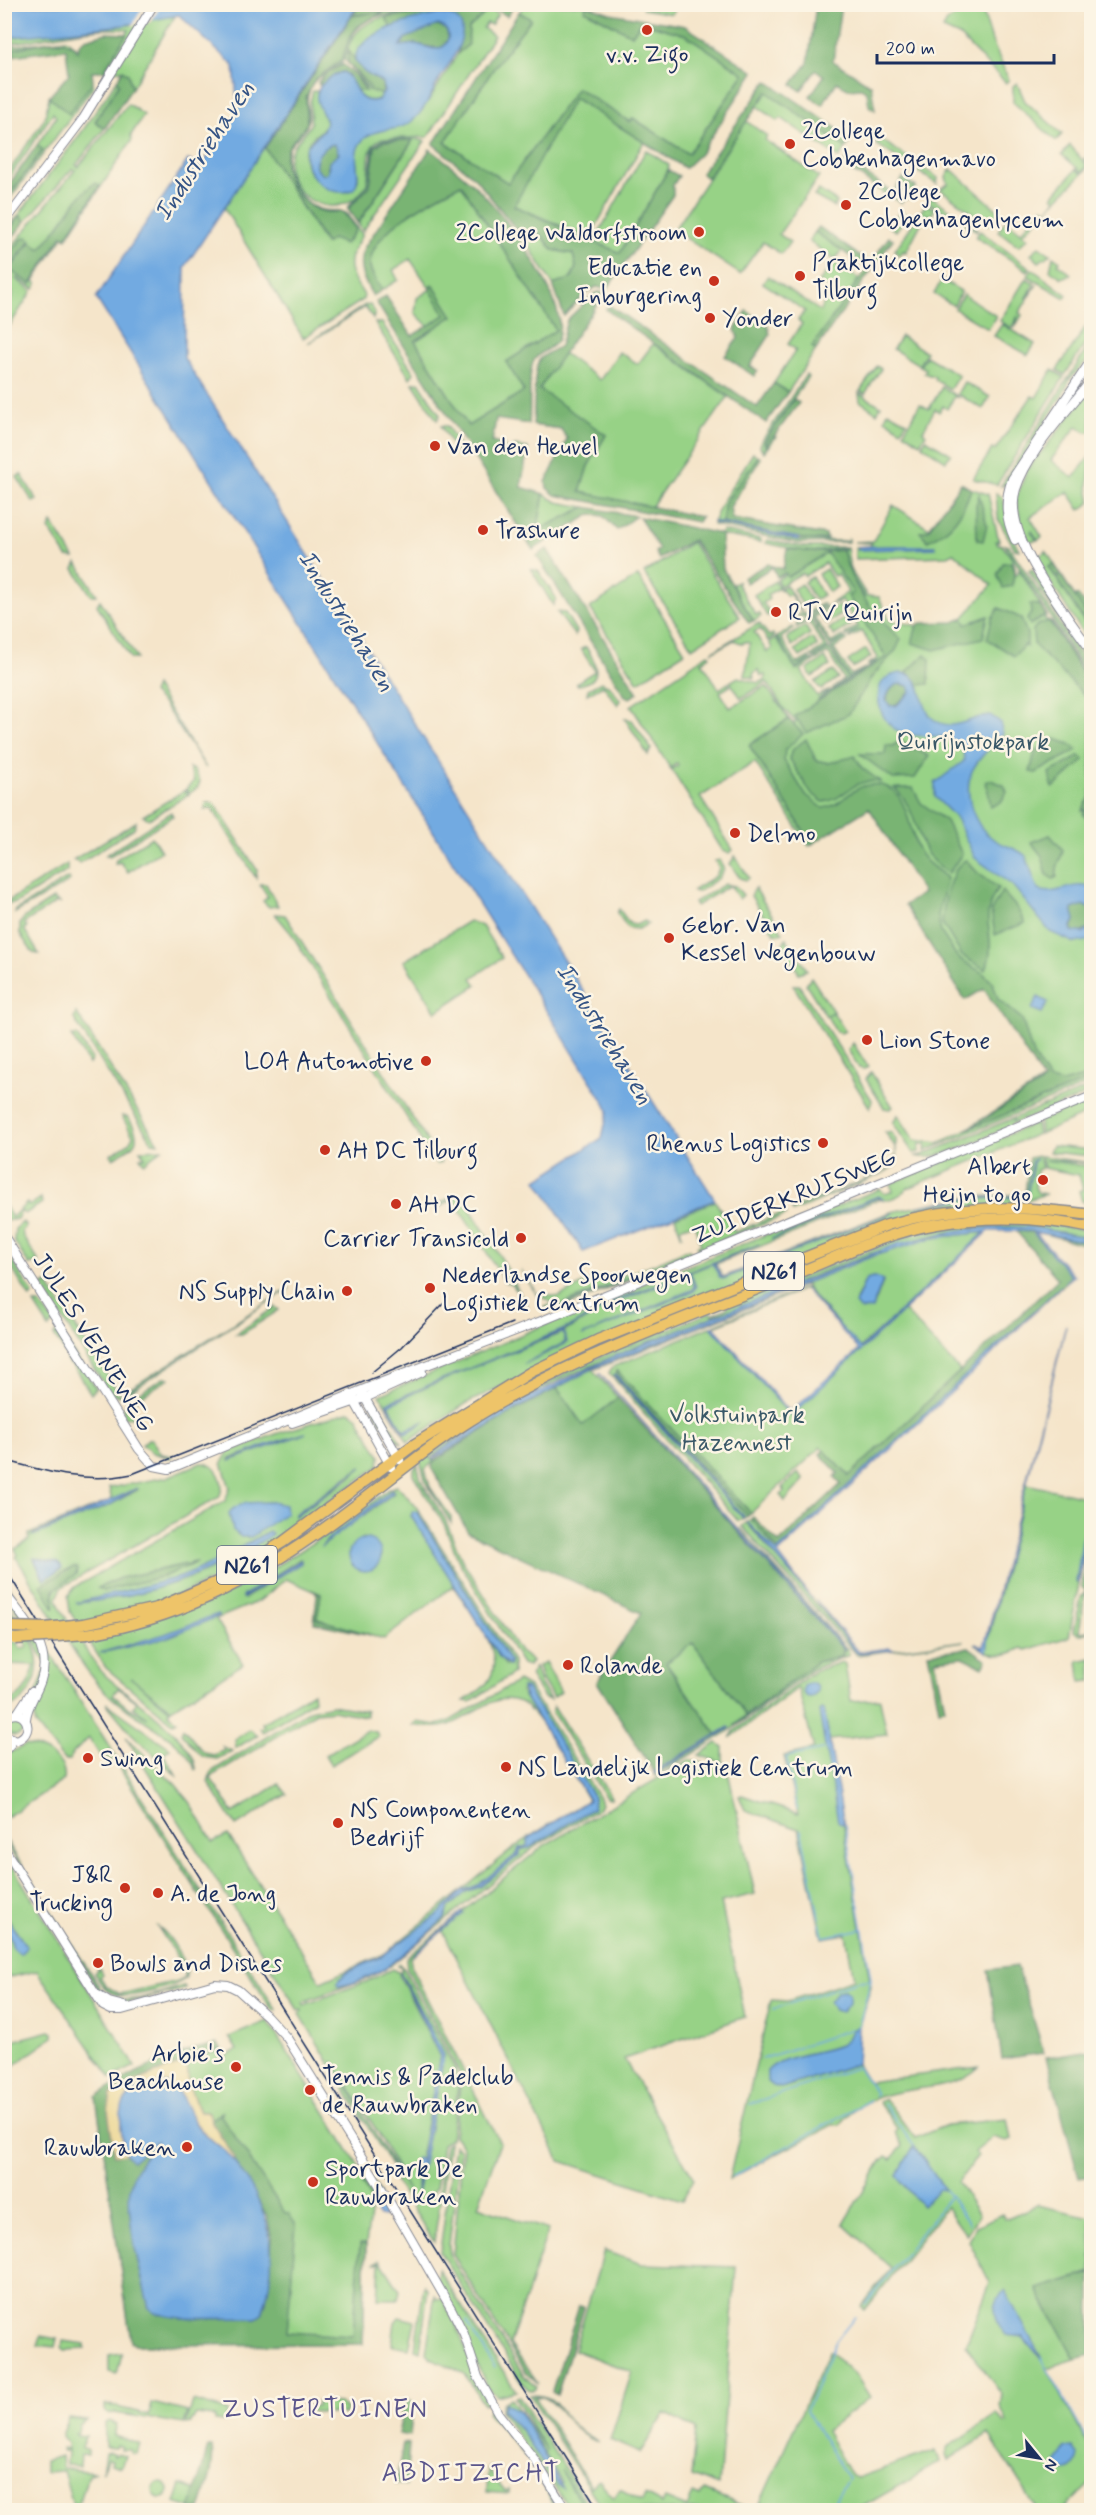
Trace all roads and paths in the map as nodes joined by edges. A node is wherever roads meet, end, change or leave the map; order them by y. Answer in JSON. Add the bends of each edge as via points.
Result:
{"nodes":[{"id":1,"x":153,"y":4,"type":"edge"},
{"id":2,"x":108,"y":78,"type":"junction"},
{"id":3,"x":4,"y":217,"type":"edge"},
{"id":4,"x":4,"y":223,"type":"edge"},
{"id":5,"x":1092,"y":359,"type":"edge"},
{"id":6,"x":1092,"y":379,"type":"edge"},
{"id":7,"x":1034,"y":564,"type":"junction"},
{"id":8,"x":1092,"y":652,"type":"edge"},
{"id":9,"x":1092,"y":1096,"type":"edge"},
{"id":10,"x":1092,"y":1215,"type":"edge"},
{"id":11,"x":1092,"y":1228,"type":"edge"},
{"id":12,"x":4,"y":1236,"type":"edge"},
{"id":13,"x":363,"y":1394,"type":"junction"},
{"id":14,"x":352,"y":1398,"type":"junction"},
{"id":15,"x":393,"y":1460,"type":"junction"},
{"id":16,"x":153,"y":1466,"type":"joint"},
{"id":17,"x":400,"y":1472,"type":"junction"},
{"id":18,"x":4,"y":1593,"type":"edge"},
{"id":19,"x":4,"y":1598,"type":"edge"},
{"id":20,"x":85,"y":1629,"type":"junction"},
{"id":21,"x":8,"y":1633,"type":"edge"},
{"id":22,"x":8,"y":1716,"type":"edge"},
{"id":23,"x":26,"y":1719,"type":"junction"},
{"id":24,"x":5,"y":1736,"type":"edge"},
{"id":25,"x":14,"y":1740,"type":"junction"},
{"id":26,"x":4,"y":1752,"type":"edge"},
{"id":27,"x":4,"y":1848,"type":"edge"},
{"id":28,"x":559,"y":2506,"type":"edge"},
{"id":29,"x":566,"y":2511,"type":"edge"}],
"edges":[{"from":1,"to":2,"type":"street"},
{"from":2,"to":3,"type":"street"},
{"from":2,"to":4,"type":"street","via":[[63,148]]},
{"from":5,"to":7,"type":"street","via":[[1023,461],[1008,491],[1009,528]]},
{"from":6,"to":7,"type":"street","via":[[1038,449],[1014,492],[1016,529]]},
{"from":7,"to":8,"type":"street"},
{"from":9,"to":13,"type":"street","name":"ZUIDERKRUISWEG"},
{"from":10,"to":15,"type":"main road","number":"N261","via":[[1012,1206],[918,1216],[887,1225],[598,1340],[540,1367],[474,1405]]},
{"from":11,"to":17,"type":"main road","number":"N261","via":[[1045,1220],[967,1219],[906,1231],[870,1243],[580,1360],[480,1415]]},
{"from":12,"to":16,"type":"street","name":"JULES VERNEWEG"},
{"from":13,"to":14,"type":"street","name":"ZUIDERKRUISWEG"},
{"from":13,"to":15,"type":"street"},
{"from":14,"to":15,"type":"street"},
{"from":14,"to":16,"type":"street","name":"ZUIDERKRUISWEG","via":[[169,1469]]},
{"from":15,"to":17,"type":"street"},
{"from":15,"to":20,"type":"main road","number":"N261","via":[[283,1542],[218,1582],[157,1608]]},
{"from":17,"to":20,"type":"main road","number":"N261","via":[[319,1533],[218,1594],[151,1620]]},
{"from":18,"to":23,"type":"street","via":[[34,1634],[45,1660]]},
{"from":19,"to":22,"type":"street","via":[[31,1635],[42,1660],[39,1677]]},
{"from":20,"to":21,"type":"main road","number":"N261","bridge":true,"via":[[45,1628]]},
{"from":22,"to":23,"type":"street"},
{"from":23,"to":25,"type":"street","via":[[27,1732],[23,1738]]},
{"from":24,"to":25,"type":"street"},
{"from":25,"to":26,"type":"street"},
{"from":27,"to":28,"type":"street","via":[[95,1993],[127,2007],[208,1987],[241,1994],[287,2038],[439,2287],[464,2334],[492,2404],[535,2460]]},
{"from":28,"to":29,"type":"street"}]}
